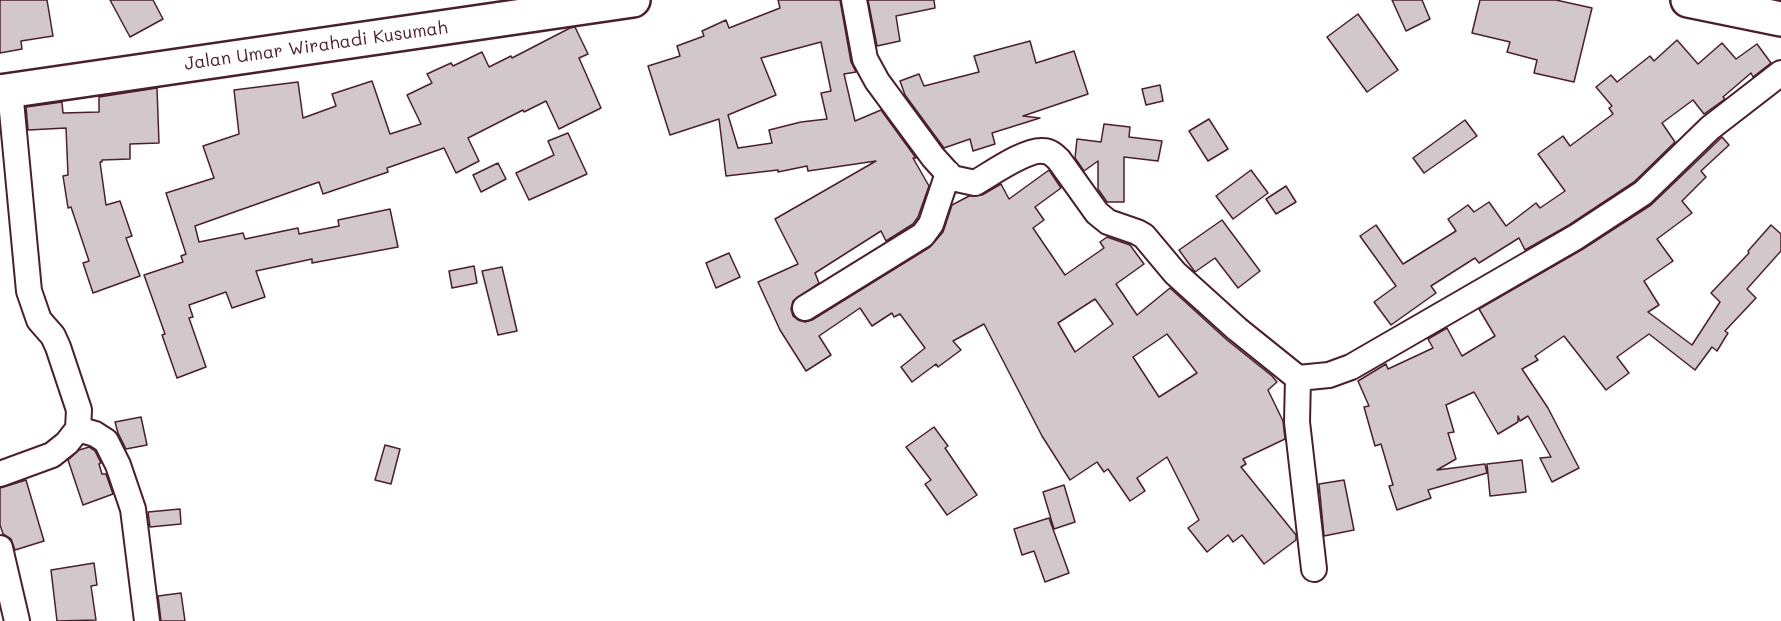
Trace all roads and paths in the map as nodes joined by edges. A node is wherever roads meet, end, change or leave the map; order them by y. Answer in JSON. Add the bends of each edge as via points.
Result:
{"nodes":[{"id":1,"x":633,"y":0,"type":"edge"},
{"id":2,"x":854,"y":0,"type":"edge"},
{"id":3,"x":1688,"y":0,"type":"edge"},
{"id":4,"x":1781,"y":19,"type":"edge"},
{"id":5,"x":1781,"y":73,"type":"edge"},
{"id":6,"x":5,"y":91,"type":"edge"},
{"id":7,"x":948,"y":173,"type":"junction"},
{"id":8,"x":805,"y":308,"type":"dead end"},
{"id":9,"x":1298,"y":378,"type":"junction"},
{"id":10,"x":78,"y":429,"type":"junction"},
{"id":11,"x":0,"y":474,"type":"edge"},
{"id":12,"x":0,"y":548,"type":"edge"},
{"id":13,"x":1314,"y":568,"type":"dead end"},
{"id":14,"x":17,"y":621,"type":"edge"},
{"id":15,"x":147,"y":621,"type":"edge"}],
"edges":[{"from":1,"to":6,"type":"main road","name":"Jalan Umar Wirahadi Kusumah"},
{"from":2,"to":7,"type":"street","via":[[868,66]]},
{"from":3,"to":4,"type":"main road"},
{"from":5,"to":9,"type":"street","via":[[1710,128],[1643,193],[1576,237],[1351,367],[1329,375]]},
{"from":6,"to":10,"type":"street","via":[[29,291],[39,320],[58,347],[79,410]]},
{"from":7,"to":8,"type":"street","via":[[931,224],[923,235]]},
{"from":7,"to":9,"type":"street","via":[[952,178],[975,183],[1032,152],[1052,153],[1097,213],[1108,222],[1144,236],[1175,273]]},
{"from":9,"to":13,"type":"street","via":[[1297,422]]},
{"from":10,"to":11,"type":"street","via":[[52,455]]},
{"from":10,"to":15,"type":"street","via":[[106,441],[118,465],[133,509]]},
{"from":12,"to":14,"type":"street"}]}
